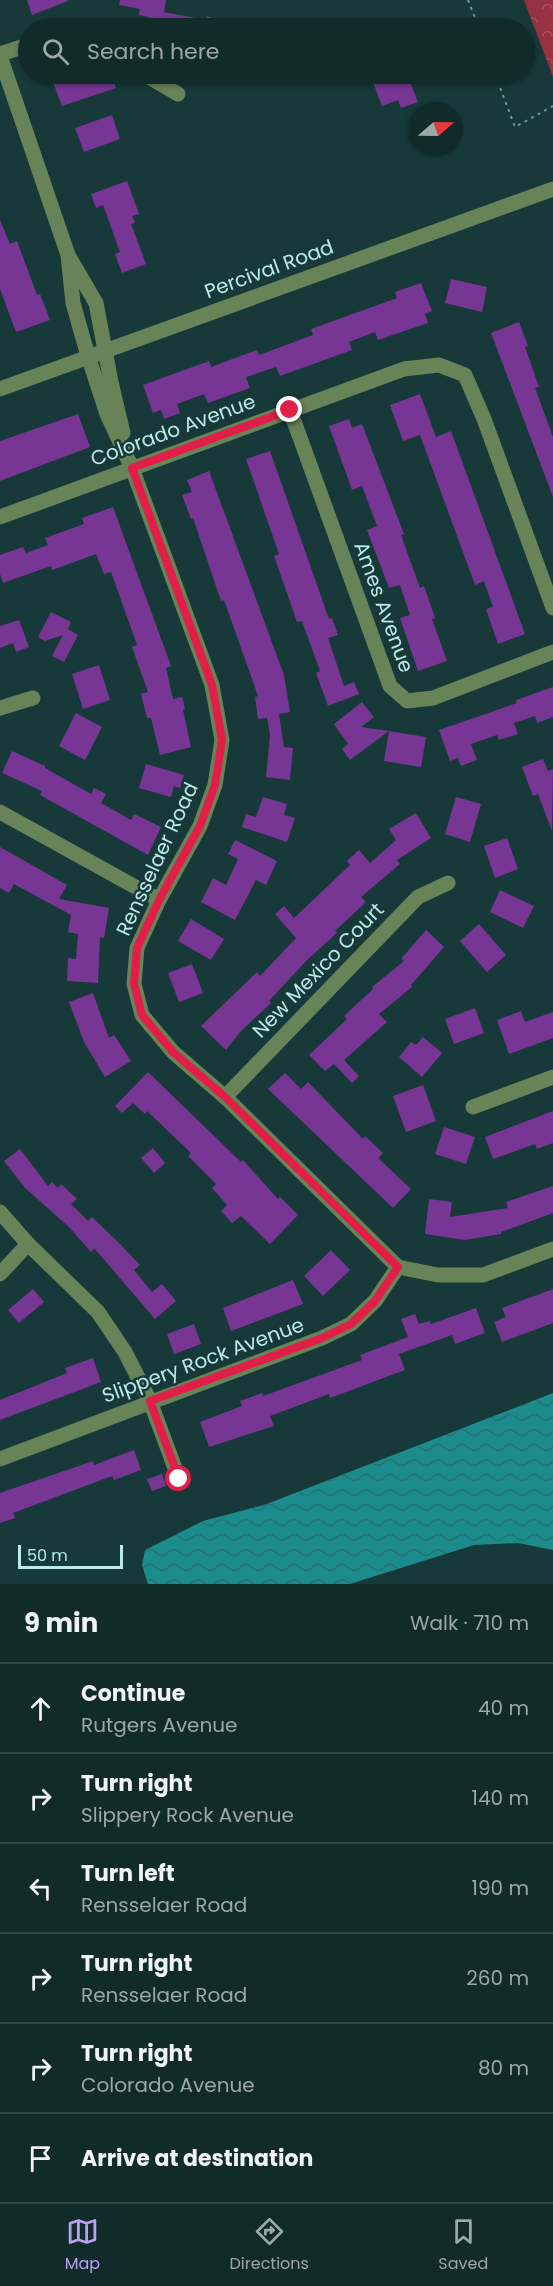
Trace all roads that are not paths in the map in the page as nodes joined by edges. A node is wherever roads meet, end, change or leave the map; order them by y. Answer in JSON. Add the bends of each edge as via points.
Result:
{"nodes":[{"id":1,"x":18,"y":49,"type":"edge"},
{"id":2,"x":0,"y":55,"type":"edge"},
{"id":3,"x":161,"y":84,"type":"edge"},
{"id":4,"x":178,"y":94,"type":"dead end"},
{"id":5,"x":553,"y":189,"type":"edge"},
{"id":6,"x":68,"y":255,"type":"junction"},
{"id":7,"x":106,"y":350,"type":"junction"},
{"id":8,"x":88,"y":356,"type":"junction"},
{"id":9,"x":0,"y":389,"type":"edge"},
{"id":10,"x":290,"y":410,"type":"junction"},
{"id":11,"x":132,"y":468,"type":"junction"},
{"id":12,"x":0,"y":517,"type":"edge"},
{"id":13,"x":553,"y":608,"type":"edge"},
{"id":14,"x":553,"y":652,"type":"edge"},
{"id":15,"x":33,"y":698,"type":"dead end"},
{"id":16,"x":0,"y":708,"type":"edge"},
{"id":17,"x":0,"y":812,"type":"edge"},
{"id":18,"x":448,"y":884,"type":"dead end"},
{"id":19,"x":159,"y":900,"type":"junction"},
{"id":20,"x":553,"y":1077,"type":"edge"},
{"id":21,"x":225,"y":1097,"type":"junction"},
{"id":22,"x":473,"y":1107,"type":"dead end"},
{"id":23,"x":0,"y":1212,"type":"edge"},
{"id":24,"x":28,"y":1244,"type":"junction"},
{"id":25,"x":553,"y":1249,"type":"edge"},
{"id":26,"x":398,"y":1267,"type":"junction"},
{"id":27,"x":0,"y":1274,"type":"edge"},
{"id":28,"x":150,"y":1401,"type":"junction"},
{"id":29,"x":0,"y":1459,"type":"edge"},
{"id":30,"x":179,"y":1479,"type":"dead end"}],
"edges":[{"from":1,"to":2,"type":"street"},
{"from":2,"to":6,"type":"street"},
{"from":3,"to":4,"type":"street"},
{"from":5,"to":7,"type":"street","name":"Percival Road"},
{"from":6,"to":7,"type":"street","name":"Rensselaer Road","via":[[96,303]]},
{"from":6,"to":8,"type":"street","name":"Rensselaer Road","via":[[73,303]]},
{"from":7,"to":8,"type":"street","name":"Percival Road"},
{"from":7,"to":11,"type":"street","name":"Rensselaer Road"},
{"from":8,"to":9,"type":"street","name":"Percival Road"},
{"from":8,"to":11,"type":"street","name":"Rensselaer Road","via":[[107,414]]},
{"from":10,"to":11,"type":"street","name":"Colorado Avenue"},
{"from":10,"to":13,"type":"street","name":"Colorado Avenue","via":[[404,369],[439,365],[465,375]]},
{"from":10,"to":14,"type":"street","name":"Ames Avenue","via":[[390,686],[407,701],[433,698]]},
{"from":11,"to":12,"type":"street","name":"Colorado Avenue"},
{"from":11,"to":19,"type":"street","name":"Rensselaer Road","via":[[212,685],[222,740],[215,785],[200,826]]},
{"from":15,"to":16,"type":"street"},
{"from":17,"to":19,"type":"street"},
{"from":18,"to":21,"type":"street","name":"New Mexico Court","via":[[418,897]]},
{"from":19,"to":21,"type":"street","name":"Rensselaer Road","via":[[137,948],[134,984],[142,1015],[173,1052]]},
{"from":20,"to":22,"type":"street"},
{"from":21,"to":26,"type":"street","name":"Rensselaer Road"},
{"from":23,"to":24,"type":"street"},
{"from":24,"to":27,"type":"street"},
{"from":24,"to":28,"type":"street","via":[[98,1312]]},
{"from":25,"to":26,"type":"street","via":[[483,1275],[438,1275]]},
{"from":26,"to":28,"type":"street","name":"Slippery Rock Avenue","via":[[375,1301],[351,1324]]},
{"from":28,"to":29,"type":"street","name":"Slippery Rock Avenue"},
{"from":28,"to":30,"type":"street"}]}
